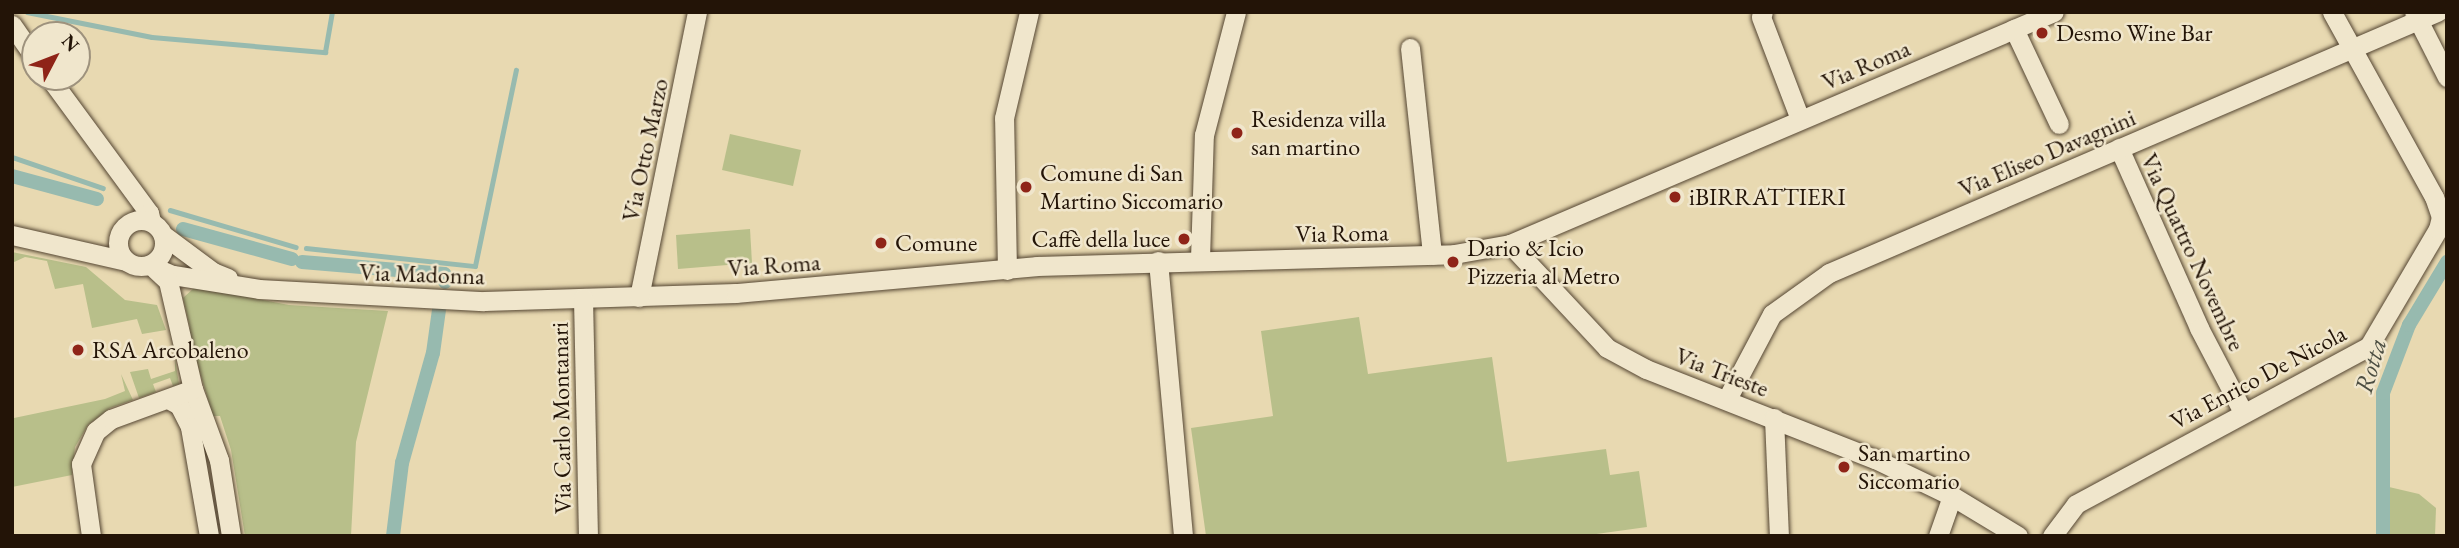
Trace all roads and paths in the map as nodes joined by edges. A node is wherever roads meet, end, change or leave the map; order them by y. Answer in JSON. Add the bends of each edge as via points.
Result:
{"nodes":[{"id":1,"x":697,"y":12,"type":"edge"},
{"id":2,"x":1029,"y":12,"type":"edge"},
{"id":3,"x":1236,"y":12,"type":"edge"},
{"id":4,"x":2053,"y":12,"type":"edge"},
{"id":5,"x":2332,"y":12,"type":"edge"},
{"id":6,"x":2437,"y":12,"type":"edge"},
{"id":7,"x":1762,"y":15,"type":"edge"},
{"id":8,"x":2416,"y":17,"type":"edge"},
{"id":9,"x":2014,"y":29,"type":"junction"},
{"id":10,"x":1410,"y":48,"type":"dead end"},
{"id":11,"x":2352,"y":52,"type":"junction"},
{"id":12,"x":2447,"y":77,"type":"edge"},
{"id":13,"x":59,"y":91,"type":"edge"},
{"id":14,"x":1800,"y":120,"type":"junction"},
{"id":15,"x":2059,"y":124,"type":"dead end"},
{"id":16,"x":2119,"y":148,"type":"junction"},
{"id":17,"x":120,"y":178,"type":"junction"},
{"id":18,"x":157,"y":228,"type":"junction"},
{"id":19,"x":123,"y":229,"type":"junction"},
{"id":20,"x":12,"y":235,"type":"edge"},
{"id":21,"x":1510,"y":244,"type":"junction"},
{"id":22,"x":73,"y":247,"type":"junction"},
{"id":23,"x":1433,"y":255,"type":"junction"},
{"id":24,"x":1200,"y":259,"type":"junction"},
{"id":25,"x":126,"y":261,"type":"junction"},
{"id":26,"x":1157,"y":261,"type":"junction"},
{"id":27,"x":149,"y":265,"type":"junction"},
{"id":28,"x":1007,"y":270,"type":"junction"},
{"id":29,"x":190,"y":279,"type":"junction"},
{"id":30,"x":259,"y":289,"type":"junction"},
{"id":31,"x":639,"y":297,"type":"junction"},
{"id":32,"x":583,"y":298,"type":"junction"},
{"id":33,"x":171,"y":299,"type":"junction"},
{"id":34,"x":194,"y":389,"type":"junction"},
{"id":35,"x":168,"y":399,"type":"junction"},
{"id":36,"x":1727,"y":400,"type":"junction"},
{"id":37,"x":201,"y":410,"type":"junction"},
{"id":38,"x":2243,"y":412,"type":"junction"},
{"id":39,"x":1774,"y":418,"type":"junction"},
{"id":40,"x":190,"y":427,"type":"junction"},
{"id":41,"x":1952,"y":495,"type":"junction"},
{"id":42,"x":91,"y":536,"type":"edge"},
{"id":43,"x":209,"y":536,"type":"edge"},
{"id":44,"x":231,"y":536,"type":"edge"},
{"id":45,"x":588,"y":536,"type":"edge"},
{"id":46,"x":1183,"y":536,"type":"edge"},
{"id":47,"x":1779,"y":536,"type":"edge"},
{"id":48,"x":1938,"y":536,"type":"edge"},
{"id":49,"x":2018,"y":536,"type":"edge"},
{"id":50,"x":2052,"y":536,"type":"edge"}],
"edges":[{"from":1,"to":31,"type":"street","name":"Via Otto Marzo"},
{"from":2,"to":28,"type":"street","via":[[1004,118]]},
{"from":3,"to":24,"type":"street","via":[[1204,135]]},
{"from":4,"to":9,"type":"street","name":"Via Roma"},
{"from":5,"to":11,"type":"street"},
{"from":6,"to":8,"type":"street","name":"Via Eliseo Davagnini"},
{"from":7,"to":14,"type":"street"},
{"from":8,"to":11,"type":"street","name":"Via Eliseo Davagnini"},
{"from":8,"to":12,"type":"street"},
{"from":9,"to":14,"type":"street","name":"Via Roma"},
{"from":9,"to":15,"type":"street"},
{"from":10,"to":23,"type":"street"},
{"from":11,"to":16,"type":"street","name":"Via Eliseo Davagnini"},
{"from":11,"to":38,"type":"street","name":"Via Enrico De Nicola","via":[[2441,217],[2369,345]]},
{"from":13,"to":17,"type":"street"},
{"from":14,"to":21,"type":"street","name":"Via Roma"},
{"from":16,"to":36,"type":"street","name":"Via Eliseo Davagnini","via":[[1829,273],[1772,314]]},
{"from":16,"to":38,"type":"street","name":"Via Quattro Novembre","via":[[2199,328]]},
{"from":17,"to":18,"type":"street"},
{"from":17,"to":19,"type":"street"},
{"from":18,"to":19,"type":"street"},
{"from":18,"to":27,"type":"street","via":[[160,256]]},
{"from":18,"to":30,"type":"street","via":[[213,272]]},
{"from":19,"to":22,"type":"street","via":[[100,246]]},
{"from":19,"to":25,"type":"street","via":[[120,253]]},
{"from":20,"to":22,"type":"street"},
{"from":21,"to":23,"type":"street","name":"Via Roma"},
{"from":21,"to":36,"type":"street","name":"Via Trieste","via":[[1607,348],[1646,369]]},
{"from":22,"to":25,"type":"street"},
{"from":23,"to":24,"type":"street","name":"Via Roma"},
{"from":24,"to":26,"type":"street","name":"Via Roma"},
{"from":25,"to":27,"type":"street"},
{"from":26,"to":28,"type":"street","name":"Via Roma"},
{"from":26,"to":46,"type":"street"},
{"from":27,"to":29,"type":"street"},
{"from":27,"to":33,"type":"street","via":[[168,281]]},
{"from":28,"to":31,"type":"street","name":"Via Roma"},
{"from":29,"to":30,"type":"street"},
{"from":29,"to":33,"type":"street"},
{"from":30,"to":32,"type":"street","name":"Via Madonna","via":[[484,301]]},
{"from":31,"to":32,"type":"street","name":"Via Roma"},
{"from":32,"to":45,"type":"street","name":"Via Carlo Montanari"},
{"from":33,"to":34,"type":"street"},
{"from":34,"to":35,"type":"street"},
{"from":34,"to":37,"type":"street"},
{"from":35,"to":40,"type":"street","via":[[179,405]]},
{"from":35,"to":42,"type":"street","via":[[111,419],[89,440],[81,479]]},
{"from":36,"to":39,"type":"street","name":"Via Trieste"},
{"from":37,"to":40,"type":"street"},
{"from":37,"to":44,"type":"street","via":[[219,460]]},
{"from":38,"to":50,"type":"street","name":"Via Enrico De Nicola","via":[[2076,504]]},
{"from":39,"to":41,"type":"street","name":"Via Trieste"},
{"from":39,"to":47,"type":"street"},
{"from":40,"to":43,"type":"street"},
{"from":41,"to":48,"type":"street"},
{"from":41,"to":49,"type":"street","name":"Via Trieste"}]}
